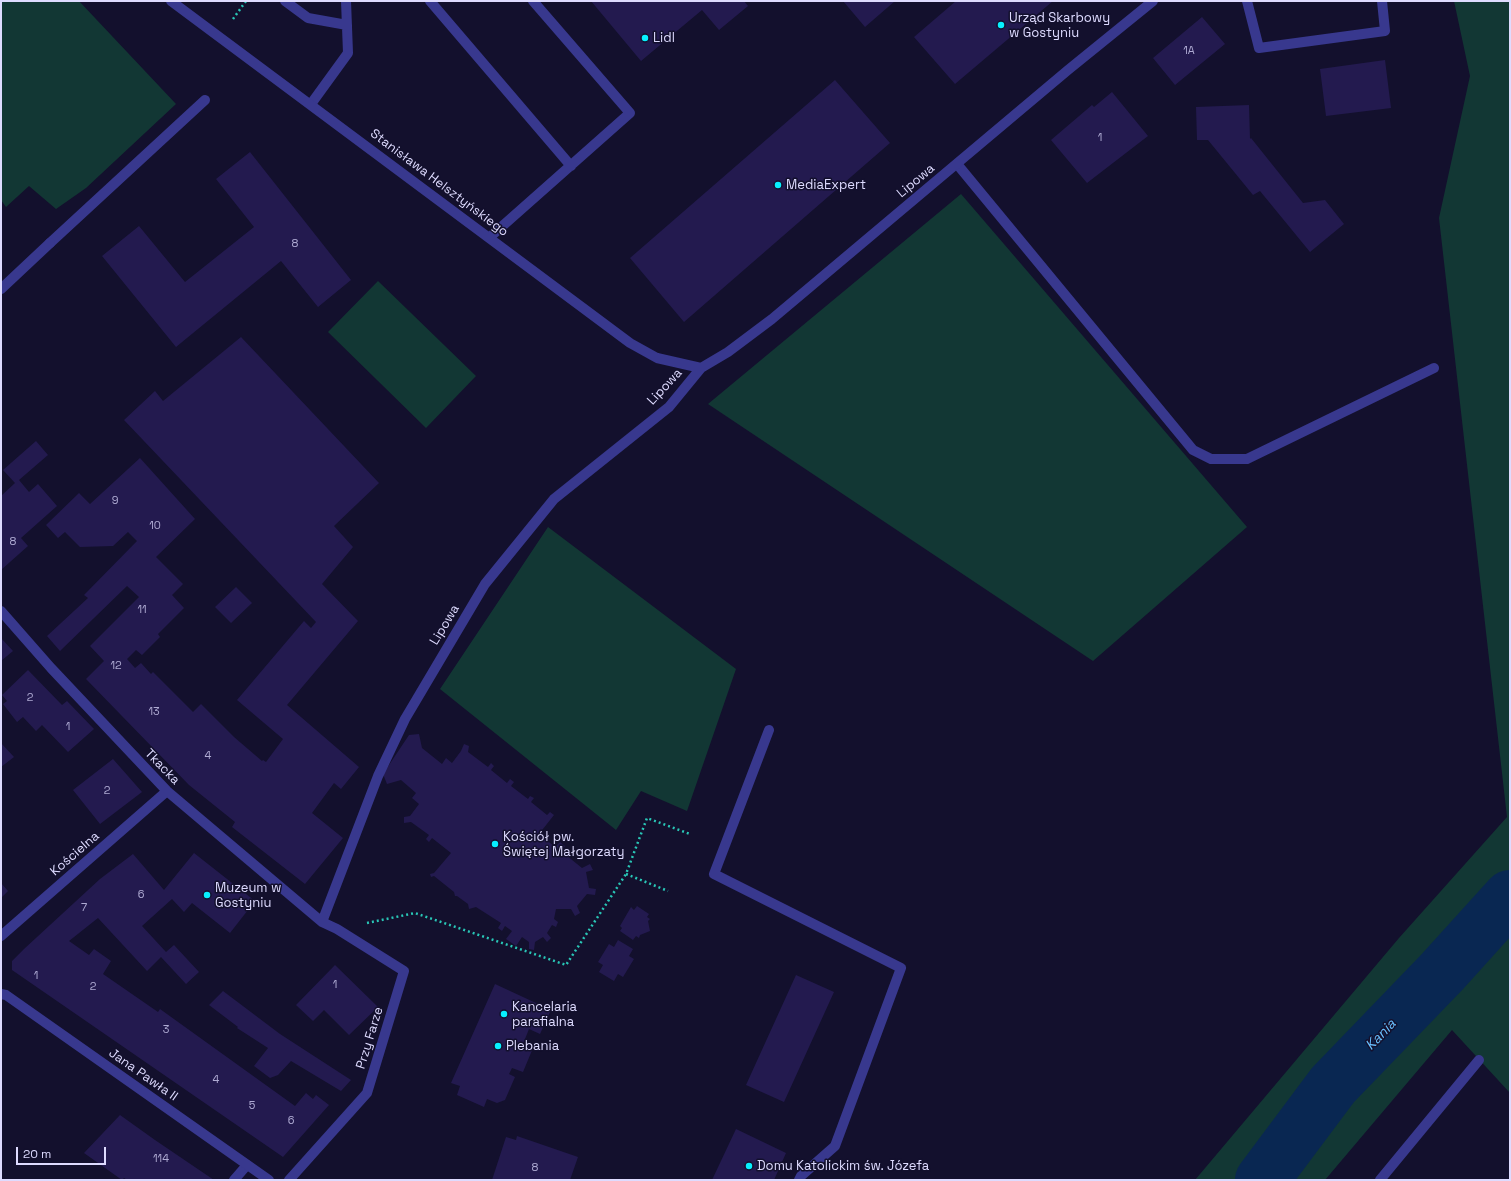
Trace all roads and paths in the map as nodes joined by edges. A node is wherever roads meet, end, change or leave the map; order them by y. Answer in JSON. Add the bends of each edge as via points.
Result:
{"nodes":[{"id":1,"x":171,"y":1,"type":"edge"},
{"id":2,"x":246,"y":1,"type":"edge"},
{"id":3,"x":285,"y":1,"type":"edge"},
{"id":4,"x":346,"y":1,"type":"edge"},
{"id":5,"x":430,"y":1,"type":"edge"},
{"id":6,"x":533,"y":1,"type":"edge"},
{"id":7,"x":1153,"y":1,"type":"edge"},
{"id":8,"x":1248,"y":1,"type":"edge"},
{"id":9,"x":1382,"y":1,"type":"edge"},
{"id":10,"x":233,"y":19,"type":"dead end"},
{"id":11,"x":347,"y":25,"type":"junction"},
{"id":12,"x":205,"y":100,"type":"dead end"},
{"id":13,"x":311,"y":104,"type":"junction"},
{"id":14,"x":957,"y":164,"type":"junction"},
{"id":15,"x":571,"y":166,"type":"junction"},
{"id":16,"x":490,"y":237,"type":"junction"},
{"id":17,"x":1,"y":289,"type":"edge"},
{"id":18,"x":701,"y":368,"type":"junction"},
{"id":19,"x":1434,"y":368,"type":"dead end"},
{"id":20,"x":1,"y":610,"type":"edge"},
{"id":21,"x":770,"y":730,"type":"dead end"},
{"id":22,"x":167,"y":792,"type":"junction"},
{"id":23,"x":690,"y":834,"type":"dead end"},
{"id":24,"x":626,"y":874,"type":"junction"},
{"id":25,"x":668,"y":891,"type":"dead end"},
{"id":26,"x":322,"y":922,"type":"junction"},
{"id":27,"x":337,"y":929,"type":"junction"},
{"id":28,"x":1,"y":936,"type":"edge"},
{"id":29,"x":1,"y":994,"type":"edge"},
{"id":30,"x":1479,"y":1060,"type":"dead end"},
{"id":31,"x":247,"y":1165,"type":"junction"},
{"id":32,"x":234,"y":1180,"type":"edge"},
{"id":33,"x":269,"y":1180,"type":"edge"},
{"id":34,"x":289,"y":1180,"type":"edge"},
{"id":35,"x":799,"y":1180,"type":"edge"},
{"id":36,"x":1380,"y":1180,"type":"edge"}],
"edges":[{"from":1,"to":13,"type":"street","name":"Stanisława Helsztyńskiego"},
{"from":2,"to":10,"type":"path"},
{"from":3,"to":11,"type":"street","via":[[308,18]]},
{"from":4,"to":11,"type":"street"},
{"from":5,"to":15,"type":"street"},
{"from":6,"to":15,"type":"street","via":[[630,114]]},
{"from":7,"to":14,"type":"street","name":"Lipowa"},
{"from":8,"to":9,"type":"street","via":[[1259,48],[1385,31]]},
{"from":11,"to":13,"type":"street","via":[[348,53]]},
{"from":12,"to":17,"type":"street"},
{"from":13,"to":16,"type":"street","name":"Stanisława Helsztyńskiego"},
{"from":14,"to":18,"type":"street","name":"Lipowa","via":[[772,319],[728,352]]},
{"from":14,"to":19,"type":"street","via":[[1193,450],[1211,459],[1247,459]]},
{"from":15,"to":16,"type":"street"},
{"from":16,"to":18,"type":"street","name":"Stanisława Helsztyńskiego","via":[[630,343],[657,358]]},
{"from":18,"to":26,"type":"street","name":"Lipowa","via":[[669,407],[554,499],[485,584],[405,719],[378,776]]},
{"from":20,"to":22,"type":"street","name":"Tkacka","via":[[51,668]]},
{"from":21,"to":35,"type":"street","via":[[714,874],[901,968],[836,1146]]},
{"from":22,"to":26,"type":"street","name":"Tkacka"},
{"from":22,"to":28,"type":"street","name":"Kościelna"},
{"from":23,"to":24,"type":"path","via":[[647,818]]},
{"from":24,"to":25,"type":"path"},
{"from":24,"to":27,"type":"path","via":[[566,965],[415,913]]},
{"from":26,"to":27,"type":"street","name":"Przy Farze"},
{"from":27,"to":34,"type":"street","name":"Przy Farze","via":[[404,971],[367,1093]]},
{"from":29,"to":31,"type":"street","name":"Jana Pawła II","via":[[6,995]]},
{"from":30,"to":36,"type":"street"},
{"from":31,"to":32,"type":"street"},
{"from":31,"to":33,"type":"street","name":"Jana Pawła II"}]}
